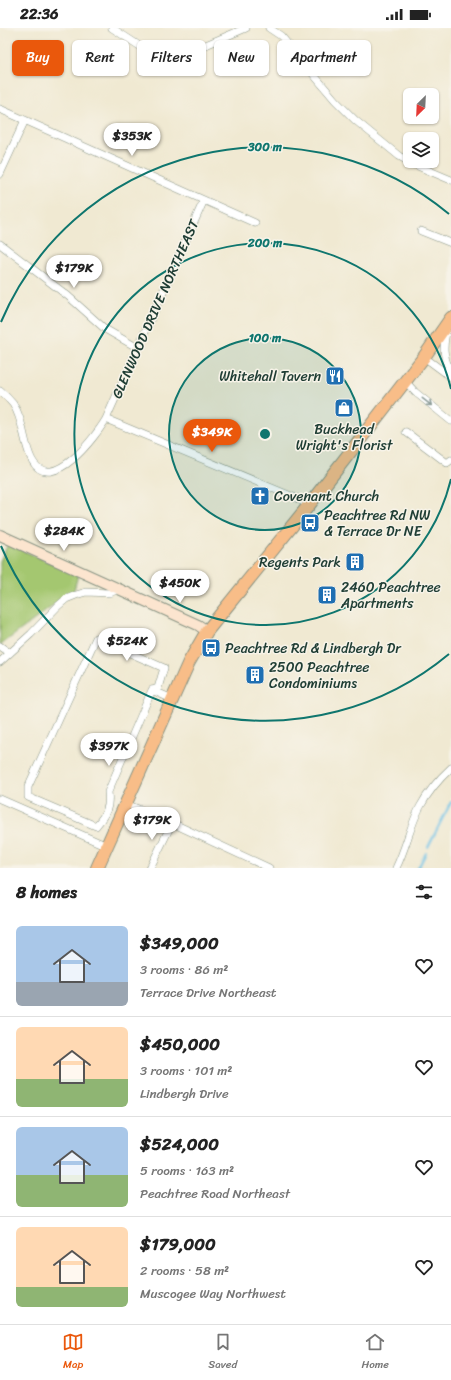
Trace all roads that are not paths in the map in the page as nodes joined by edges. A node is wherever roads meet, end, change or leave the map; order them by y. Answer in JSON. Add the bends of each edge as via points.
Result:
{"nodes":[{"id":1,"x":113,"y":28,"type":"edge"},
{"id":2,"x":246,"y":28,"type":"edge"},
{"id":3,"x":269,"y":28,"type":"edge"},
{"id":4,"x":0,"y":109,"type":"edge"},
{"id":5,"x":24,"y":120,"type":"junction"},
{"id":6,"x":0,"y":174,"type":"edge"},
{"id":7,"x":451,"y":180,"type":"edge"},
{"id":8,"x":204,"y":200,"type":"junction"},
{"id":9,"x":255,"y":223,"type":"dead end"},
{"id":10,"x":421,"y":231,"type":"dead end"},
{"id":11,"x":451,"y":243,"type":"edge"},
{"id":12,"x":0,"y":244,"type":"edge"},
{"id":13,"x":450,"y":320,"type":"edge"},
{"id":14,"x":138,"y":348,"type":"junction"},
{"id":15,"x":424,"y":357,"type":"junction"},
{"id":16,"x":451,"y":372,"type":"edge"},
{"id":17,"x":451,"y":377,"type":"edge"},
{"id":18,"x":405,"y":381,"type":"junction"},
{"id":19,"x":0,"y":391,"type":"edge"},
{"id":20,"x":106,"y":419,"type":"junction"},
{"id":21,"x":451,"y":421,"type":"edge"},
{"id":22,"x":406,"y":432,"type":"dead end"},
{"id":23,"x":451,"y":460,"type":"edge"},
{"id":24,"x":309,"y":505,"type":"junction"},
{"id":25,"x":0,"y":535,"type":"edge"},
{"id":26,"x":118,"y":589,"type":"junction"},
{"id":27,"x":206,"y":631,"type":"junction"},
{"id":28,"x":0,"y":646,"type":"edge"},
{"id":29,"x":10,"y":653,"type":"junction"},
{"id":30,"x":0,"y":662,"type":"edge"},
{"id":31,"x":152,"y":690,"type":"junction"},
{"id":32,"x":172,"y":699,"type":"junction"},
{"id":33,"x":451,"y":768,"type":"edge"},
{"id":34,"x":0,"y":799,"type":"edge"},
{"id":35,"x":37,"y":801,"type":"junction"},
{"id":36,"x":126,"y":804,"type":"junction"},
{"id":37,"x":51,"y":807,"type":"junction"},
{"id":38,"x":30,"y":812,"type":"junction"},
{"id":39,"x":43,"y":818,"type":"junction"},
{"id":40,"x":172,"y":824,"type":"junction"},
{"id":41,"x":107,"y":846,"type":"junction"},
{"id":42,"x":97,"y":868,"type":"edge"},
{"id":43,"x":150,"y":868,"type":"edge"},
{"id":44,"x":269,"y":868,"type":"edge"},
{"id":45,"x":396,"y":868,"type":"edge"}],
"edges":[{"from":1,"to":2,"type":"street","via":[[155,56],[167,59]]},
{"from":3,"to":7,"type":"street","via":[[281,36],[355,120],[399,156]]},
{"from":4,"to":5,"type":"street"},
{"from":5,"to":6,"type":"street"},
{"from":5,"to":8,"type":"street"},
{"from":8,"to":9,"type":"street"},
{"from":8,"to":14,"type":"street","name":"GLENWOOD DRIVE NORTHEAST"},
{"from":10,"to":11,"type":"street"},
{"from":12,"to":14,"type":"street","via":[[68,296],[105,329]]},
{"from":13,"to":15,"type":"highway"},
{"from":13,"to":16,"type":"street","via":[[444,344],[445,357]]},
{"from":14,"to":20,"type":"street","name":"GLENWOOD DRIVE NORTHEAST"},
{"from":15,"to":17,"type":"street"},
{"from":15,"to":18,"type":"highway"},
{"from":18,"to":21,"type":"street","one_way":true},
{"from":18,"to":24,"type":"highway"},
{"from":19,"to":20,"type":"street","name":"GLENWOOD DRIVE NORTHEAST","via":[[15,409],[32,461],[45,471],[56,471],[70,461]]},
{"from":20,"to":24,"type":"street"},
{"from":22,"to":23,"type":"street","via":[[447,463]]},
{"from":24,"to":27,"type":"highway"},
{"from":25,"to":26,"type":"main road"},
{"from":26,"to":27,"type":"main road"},
{"from":26,"to":29,"type":"street","via":[[110,593],[86,592],[66,599]]},
{"from":27,"to":32,"type":"highway"},
{"from":28,"to":29,"type":"street"},
{"from":29,"to":30,"type":"street"},
{"from":31,"to":32,"type":"street"},
{"from":31,"to":35,"type":"street","via":[[158,688],[164,668],[96,638],[28,788],[28,798]]},
{"from":31,"to":37,"type":"street","via":[[108,792],[110,802],[96,826]]},
{"from":32,"to":36,"type":"highway"},
{"from":33,"to":45,"type":"street","via":[[430,790],[420,806]]},
{"from":34,"to":38,"type":"street"},
{"from":35,"to":37,"type":"street"},
{"from":35,"to":38,"type":"street"},
{"from":36,"to":40,"type":"street"},
{"from":36,"to":41,"type":"highway"},
{"from":37,"to":39,"type":"street"},
{"from":38,"to":39,"type":"street"},
{"from":39,"to":41,"type":"street"},
{"from":40,"to":43,"type":"street"},
{"from":40,"to":44,"type":"street"},
{"from":41,"to":42,"type":"highway"}]}
